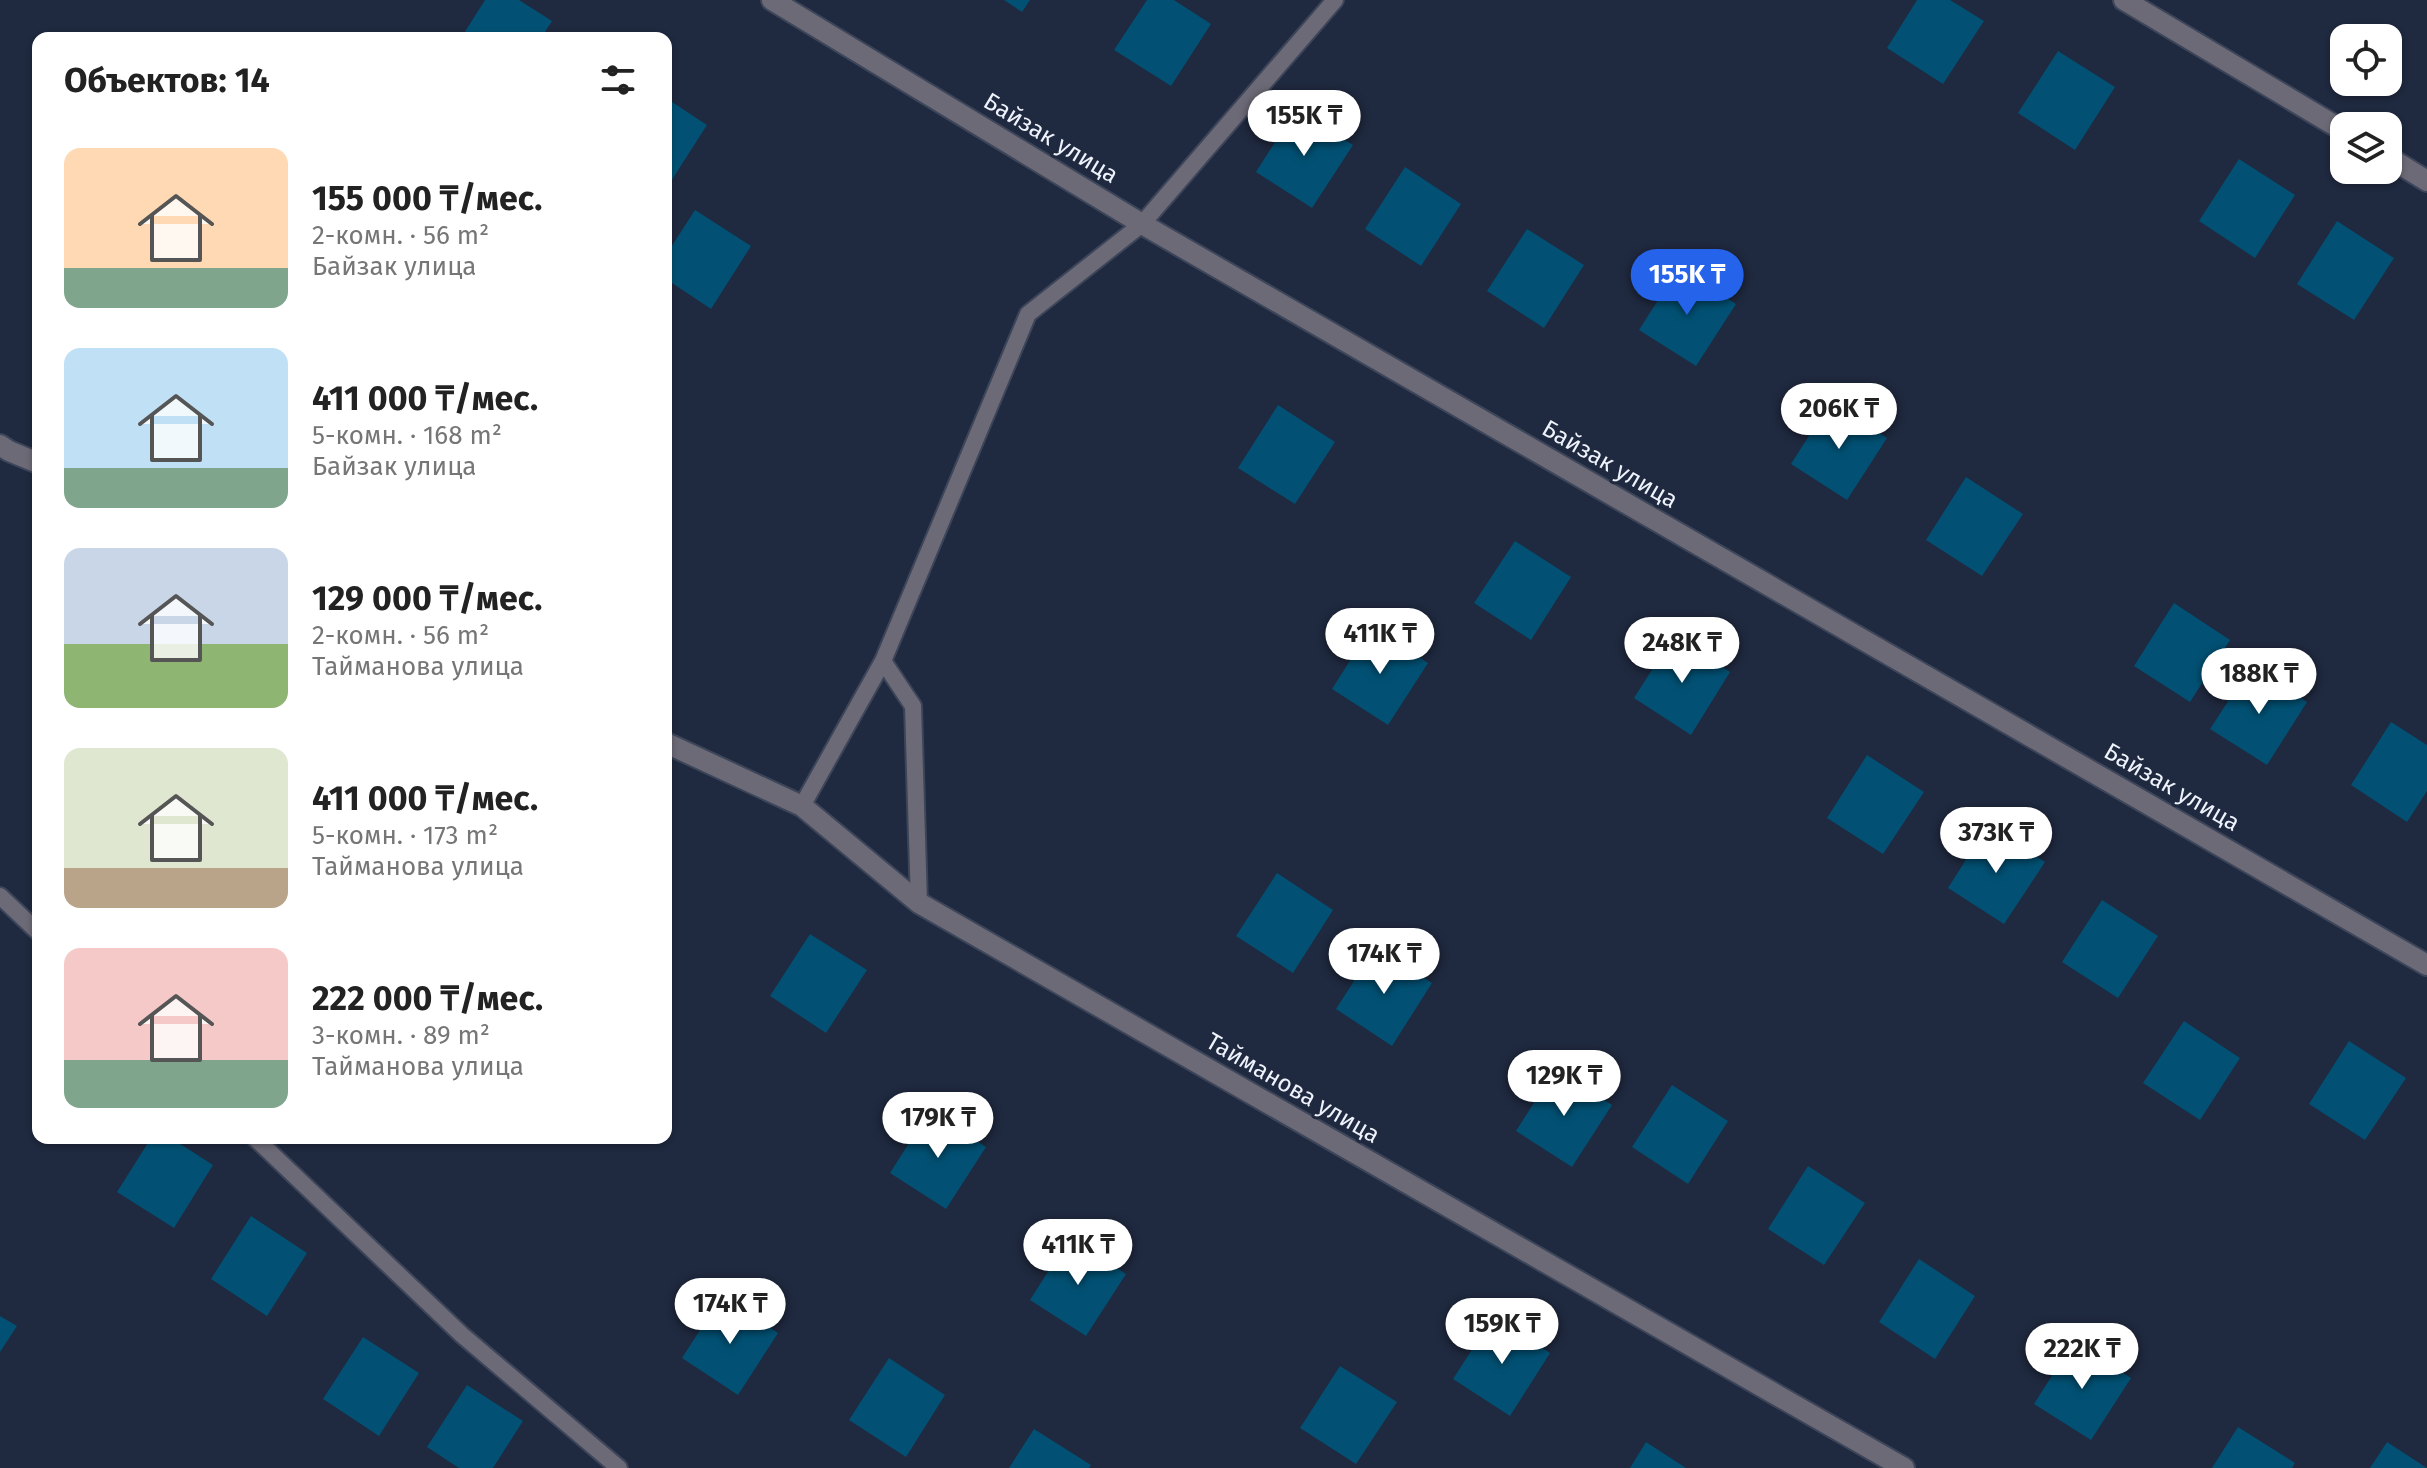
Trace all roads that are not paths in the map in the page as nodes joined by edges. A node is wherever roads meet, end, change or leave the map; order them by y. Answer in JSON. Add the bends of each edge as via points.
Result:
{"nodes":[{"id":1,"x":772,"y":0,"type":"edge"},
{"id":2,"x":1335,"y":0,"type":"edge"},
{"id":3,"x":2124,"y":0,"type":"edge"},
{"id":4,"x":2330,"y":123,"type":"edge"},
{"id":5,"x":2402,"y":166,"type":"edge"},
{"id":6,"x":2427,"y":181,"type":"edge"},
{"id":7,"x":1142,"y":224,"type":"junction"},
{"id":8,"x":3,"y":452,"type":"edge"},
{"id":9,"x":32,"y":461,"type":"edge"},
{"id":10,"x":883,"y":661,"type":"junction"},
{"id":11,"x":672,"y":746,"type":"edge"},
{"id":12,"x":802,"y":806,"type":"junction"},
{"id":13,"x":0,"y":896,"type":"edge"},
{"id":14,"x":919,"y":903,"type":"junction"},
{"id":15,"x":32,"y":926,"type":"edge"},
{"id":16,"x":2427,"y":965,"type":"edge"},
{"id":17,"x":261,"y":1144,"type":"edge"},
{"id":18,"x":619,"y":1468,"type":"edge"},
{"id":19,"x":1904,"y":1468,"type":"edge"}],
"edges":[{"from":1,"to":7,"type":"street","name":"Байзак улица"},
{"from":2,"to":7,"type":"lane"},
{"from":3,"to":4,"type":"street"},
{"from":5,"to":6,"type":"street"},
{"from":7,"to":10,"type":"lane","via":[[1028,314]]},
{"from":7,"to":16,"type":"street","name":"Байзак улица"},
{"from":8,"to":9,"type":"street"},
{"from":10,"to":12,"type":"lane"},
{"from":10,"to":14,"type":"lane","via":[[913,706]]},
{"from":11,"to":12,"type":"street","name":"Тайманова улица"},
{"from":12,"to":14,"type":"street","name":"Тайманова улица"},
{"from":13,"to":15,"type":"lane"},
{"from":14,"to":19,"type":"street","name":"Тайманова улица"},
{"from":17,"to":18,"type":"lane","via":[[462,1335]]}]}
